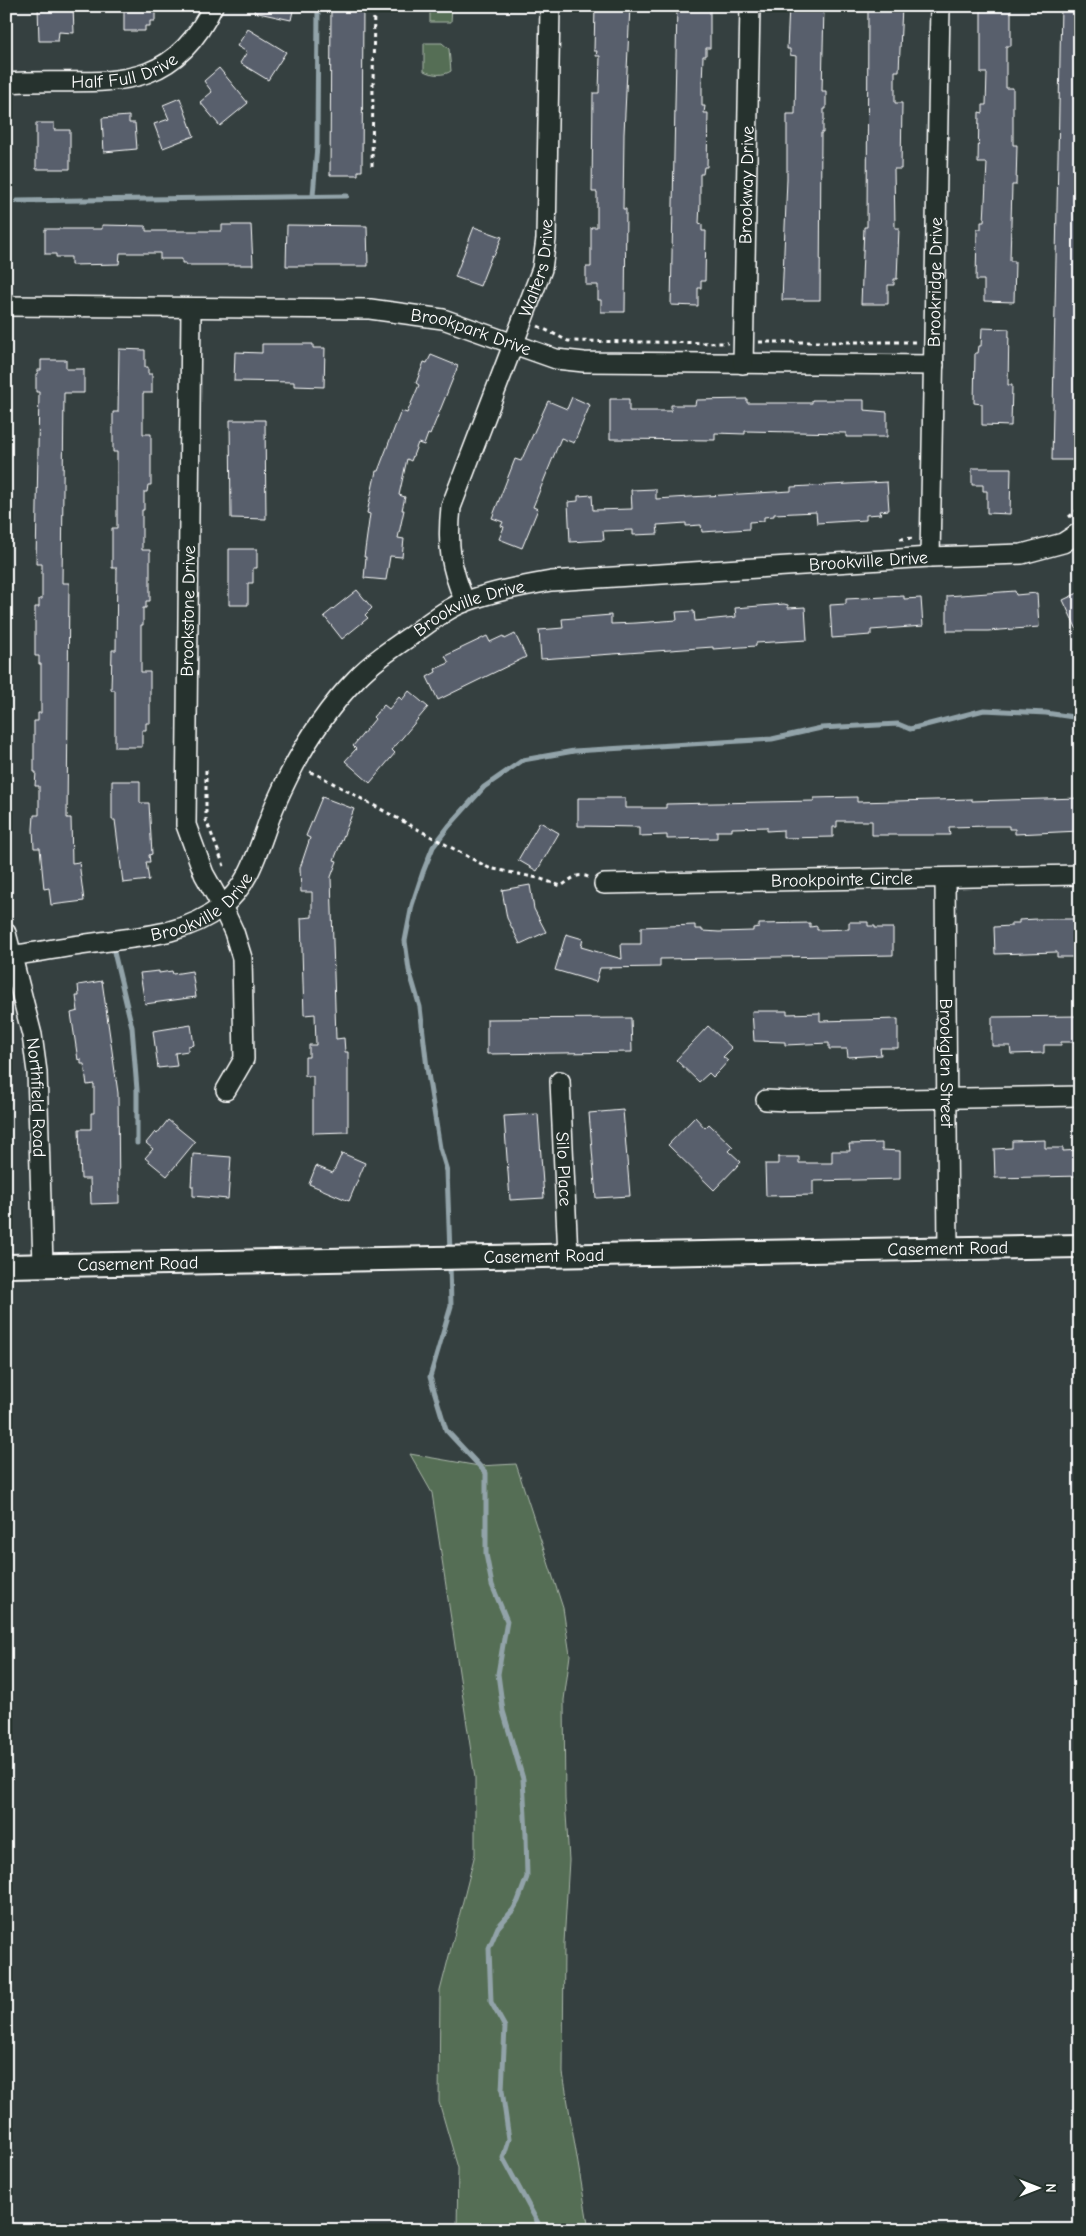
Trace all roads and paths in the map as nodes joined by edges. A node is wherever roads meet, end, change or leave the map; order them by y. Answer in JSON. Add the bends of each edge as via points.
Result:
{"nodes":[{"id":1,"x":213,"y":6,"type":"edge"},
{"id":2,"x":374,"y":6,"type":"edge"},
{"id":3,"x":550,"y":6,"type":"edge"},
{"id":4,"x":750,"y":6,"type":"edge"},
{"id":5,"x":940,"y":6,"type":"edge"},
{"id":6,"x":6,"y":83,"type":"edge"},
{"id":7,"x":372,"y":166,"type":"dead end"},
{"id":8,"x":6,"y":306,"type":"edge"},
{"id":9,"x":191,"y":308,"type":"junction"},
{"id":10,"x":524,"y":320,"type":"junction"},
{"id":11,"x":744,"y":342,"type":"junction"},
{"id":12,"x":918,"y":342,"type":"dead end"},
{"id":13,"x":514,"y":344,"type":"junction"},
{"id":14,"x":743,"y":364,"type":"junction"},
{"id":15,"x":934,"y":366,"type":"junction"},
{"id":16,"x":1080,"y":532,"type":"edge"},
{"id":17,"x":930,"y":557,"type":"junction"},
{"id":18,"x":465,"y":602,"type":"junction"},
{"id":19,"x":206,"y":763,"type":"dead end"},
{"id":20,"x":293,"y":766,"type":"junction"},
{"id":21,"x":224,"y":866,"type":"dead end"},
{"id":22,"x":1080,"y":874,"type":"edge"},
{"id":23,"x":945,"y":878,"type":"junction"},
{"id":24,"x":604,"y":884,"type":"joint"},
{"id":25,"x":222,"y":906,"type":"junction"},
{"id":26,"x":6,"y":933,"type":"edge"},
{"id":27,"x":8,"y":956,"type":"edge"},
{"id":28,"x":560,"y":1081,"type":"dead end"},
{"id":29,"x":226,"y":1090,"type":"dead end"},
{"id":30,"x":1080,"y":1096,"type":"edge"},
{"id":31,"x":947,"y":1099,"type":"junction"},
{"id":32,"x":766,"y":1100,"type":"dead end"},
{"id":33,"x":1080,"y":1246,"type":"edge"},
{"id":34,"x":948,"y":1248,"type":"junction"},
{"id":35,"x":568,"y":1256,"type":"junction"},
{"id":36,"x":43,"y":1265,"type":"junction"},
{"id":37,"x":6,"y":1266,"type":"edge"}],
"edges":[{"from":1,"to":6,"type":"street","name":"Half Full Drive","via":[[188,48],[144,76],[119,81]]},
{"from":2,"to":7,"type":"path"},
{"from":3,"to":10,"type":"street","name":"Walters Drive","via":[[546,239],[542,269]]},
{"from":4,"to":11,"type":"street","name":"Brookway Drive"},
{"from":5,"to":15,"type":"street","name":"Brookridge Drive"},
{"from":8,"to":9,"type":"street","name":"Brookpark Drive"},
{"from":9,"to":13,"type":"street","name":"Brookpark Drive","via":[[399,312],[443,319]]},
{"from":9,"to":25,"type":"street","name":"Brookstone Drive","via":[[186,825],[204,874]]},
{"from":10,"to":11,"type":"path","via":[[568,341]]},
{"from":10,"to":13,"type":"street","name":"Walters Drive"},
{"from":11,"to":12,"type":"path"},
{"from":11,"to":14,"type":"street","name":"Brookway Drive"},
{"from":13,"to":14,"type":"street","name":"Brookpark Drive","via":[[556,359],[584,362]]},
{"from":13,"to":18,"type":"street","name":"Walters Drive","via":[[451,506],[450,558],[454,578]]},
{"from":14,"to":15,"type":"street","name":"Brookpark Drive"},
{"from":15,"to":17,"type":"street","name":"Brookridge Drive"},
{"from":16,"to":17,"type":"street","name":"Brookville Drive","via":[[1063,543],[1022,554]]},
{"from":17,"to":18,"type":"street","name":"Brookville Drive","via":[[551,581],[517,586]]},
{"from":18,"to":20,"type":"street","name":"Brookville Drive","via":[[435,618],[357,677],[311,734]]},
{"from":19,"to":21,"type":"path","via":[[206,820]]},
{"from":20,"to":24,"type":"path","via":[[316,774],[489,868],[561,886],[571,878],[584,875]]},
{"from":20,"to":25,"type":"street","name":"Brookville Drive","via":[[250,869]]},
{"from":22,"to":23,"type":"street","name":"Brookpointe Circle"},
{"from":23,"to":24,"type":"street","name":"Brookpointe Circle"},
{"from":23,"to":31,"type":"street","name":"Brookglen Street"},
{"from":25,"to":27,"type":"street","name":"Brookville Drive","via":[[203,919],[162,933]]},
{"from":25,"to":29,"type":"street","name":"Brookstone Drive","via":[[242,958],[244,1059]]},
{"from":26,"to":27,"type":"street","name":"Northfield Road"},
{"from":27,"to":36,"type":"street","name":"Northfield Road","via":[[32,1035],[37,1072]]},
{"from":28,"to":35,"type":"street","name":"Silo Place"},
{"from":30,"to":31,"type":"street"},
{"from":31,"to":32,"type":"street"},
{"from":31,"to":34,"type":"street","name":"Brookglen Street"},
{"from":33,"to":34,"type":"street","name":"Casement Road"},
{"from":34,"to":35,"type":"street","name":"Casement Road"},
{"from":35,"to":36,"type":"street","name":"Casement Road"},
{"from":36,"to":37,"type":"street","name":"Casement Road"}]}
